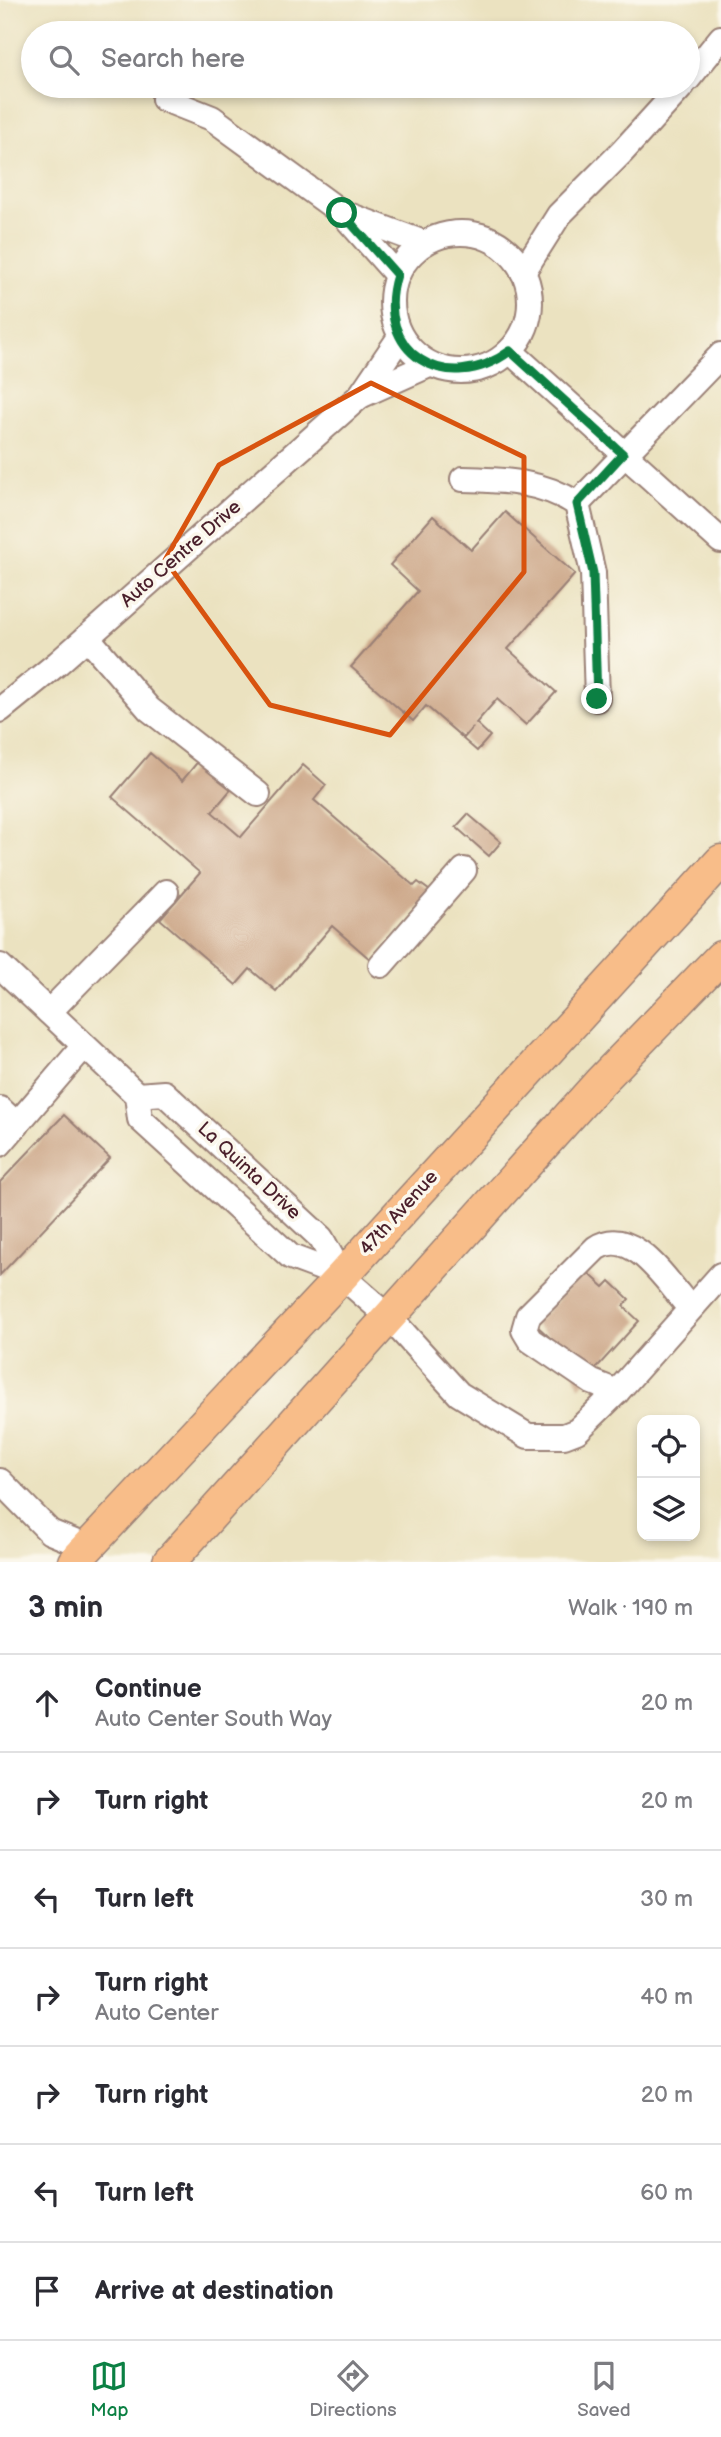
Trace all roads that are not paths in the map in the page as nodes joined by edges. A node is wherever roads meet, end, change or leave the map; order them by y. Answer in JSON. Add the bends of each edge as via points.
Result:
{"nodes":[{"id":1,"x":721,"y":38,"type":"edge"},
{"id":2,"x":700,"y":64,"type":"edge"},
{"id":3,"x":671,"y":98,"type":"edge"},
{"id":4,"x":164,"y":100,"type":"dead end"},
{"id":5,"x":342,"y":213,"type":"junction"},
{"id":6,"x":559,"y":215,"type":"junction"},
{"id":7,"x":424,"y":243,"type":"junction"},
{"id":8,"x":506,"y":249,"type":"junction"},
{"id":9,"x":523,"y":272,"type":"junction"},
{"id":10,"x":397,"y":275,"type":"junction"},
{"id":11,"x":400,"y":337,"type":"junction"},
{"id":12,"x":510,"y":351,"type":"junction"},
{"id":13,"x":721,"y":355,"type":"edge"},
{"id":14,"x":429,"y":365,"type":"junction"},
{"id":15,"x":360,"y":396,"type":"junction"},
{"id":16,"x":623,"y":454,"type":"junction"},
{"id":17,"x":463,"y":479,"type":"dead end"},
{"id":18,"x":577,"y":504,"type":"junction"},
{"id":19,"x":721,"y":541,"type":"edge"},
{"id":20,"x":87,"y":638,"type":"junction"},
{"id":21,"x":597,"y":699,"type":"dead end"},
{"id":22,"x":0,"y":710,"type":"edge"},
{"id":23,"x":258,"y":794,"type":"dead end"},
{"id":24,"x":721,"y":861,"type":"edge"},
{"id":25,"x":464,"y":870,"type":"dead end"},
{"id":26,"x":166,"y":892,"type":"dead end"},
{"id":27,"x":721,"y":957,"type":"edge"},
{"id":28,"x":382,"y":965,"type":"dead end"},
{"id":29,"x":0,"y":966,"type":"edge"},
{"id":30,"x":48,"y":1012,"type":"junction"},
{"id":31,"x":84,"y":1045,"type":"junction"},
{"id":32,"x":137,"y":1095,"type":"junction"},
{"id":33,"x":8,"y":1117,"type":"edge"},
{"id":34,"x":0,"y":1144,"type":"edge"},
{"id":35,"x":721,"y":1275,"type":"edge"},
{"id":36,"x":342,"y":1276,"type":"junction"},
{"id":37,"x":690,"y":1308,"type":"junction"},
{"id":38,"x":389,"y":1317,"type":"junction"},
{"id":39,"x":617,"y":1392,"type":"junction"},
{"id":40,"x":0,"y":1481,"type":"edge"},
{"id":41,"x":80,"y":1554,"type":"edge"},
{"id":42,"x":169,"y":1562,"type":"edge"}],
"edges":[{"from":1,"to":2,"type":"street"},
{"from":3,"to":6,"type":"street"},
{"from":4,"to":5,"type":"street","via":[[212,118]]},
{"from":5,"to":7,"type":"street"},
{"from":5,"to":10,"type":"street"},
{"from":6,"to":8,"type":"street"},
{"from":6,"to":9,"type":"street"},
{"from":7,"to":8,"type":"street","via":[[466,233],[487,237]]},
{"from":7,"to":10,"type":"street"},
{"from":8,"to":9,"type":"street"},
{"from":9,"to":12,"type":"street","via":[[530,293],[529,314]]},
{"from":10,"to":11,"type":"street","via":[[391,306]]},
{"from":11,"to":14,"type":"street"},
{"from":11,"to":15,"type":"street","name":"Auto Centre Drive"},
{"from":12,"to":14,"type":"street","via":[[471,371]]},
{"from":12,"to":16,"type":"street"},
{"from":13,"to":16,"type":"street"},
{"from":14,"to":15,"type":"street","name":"Auto Centre Drive"},
{"from":15,"to":20,"type":"street","name":"Auto Centre Drive"},
{"from":16,"to":18,"type":"street"},
{"from":16,"to":19,"type":"street"},
{"from":17,"to":18,"type":"street","via":[[534,485],[557,491]]},
{"from":18,"to":21,"type":"street","via":[[593,573]]},
{"from":20,"to":22,"type":"street","name":"Auto Centre Drive"},
{"from":20,"to":23,"type":"street","via":[[149,709]]},
{"from":24,"to":36,"type":"main road","name":"47th Avenue"},
{"from":25,"to":28,"type":"street"},
{"from":26,"to":30,"type":"street"},
{"from":27,"to":38,"type":"main road","via":[[600,1082]]},
{"from":29,"to":30,"type":"street","name":"La Quinta Drive"},
{"from":30,"to":31,"type":"street","name":"La Quinta Drive"},
{"from":31,"to":32,"type":"street","name":"La Quinta Drive"},
{"from":31,"to":33,"type":"street"},
{"from":32,"to":36,"type":"street","name":"La Quinta Drive","via":[[139,1119],[291,1257]]},
{"from":32,"to":36,"type":"street","name":"La Quinta Drive","via":[[164,1093],[321,1238]]},
{"from":33,"to":34,"type":"street"},
{"from":35,"to":37,"type":"street","name":"La Quinta Drive"},
{"from":36,"to":38,"type":"street","name":"La Quinta Drive"},
{"from":36,"to":41,"type":"main road","name":"47th Avenue"},
{"from":37,"to":39,"type":"street","name":"La Quinta Drive"},
{"from":37,"to":39,"type":"street","via":[[637,1249],[620,1241],[606,1241],[596,1248],[535,1307],[524,1322],[530,1340],[592,1382]]},
{"from":38,"to":39,"type":"street","name":"La Quinta Drive","via":[[459,1394],[528,1436],[564,1436],[577,1431]]},
{"from":38,"to":42,"type":"main road"},
{"from":40,"to":41,"type":"street","via":[[50,1532]]}]}
